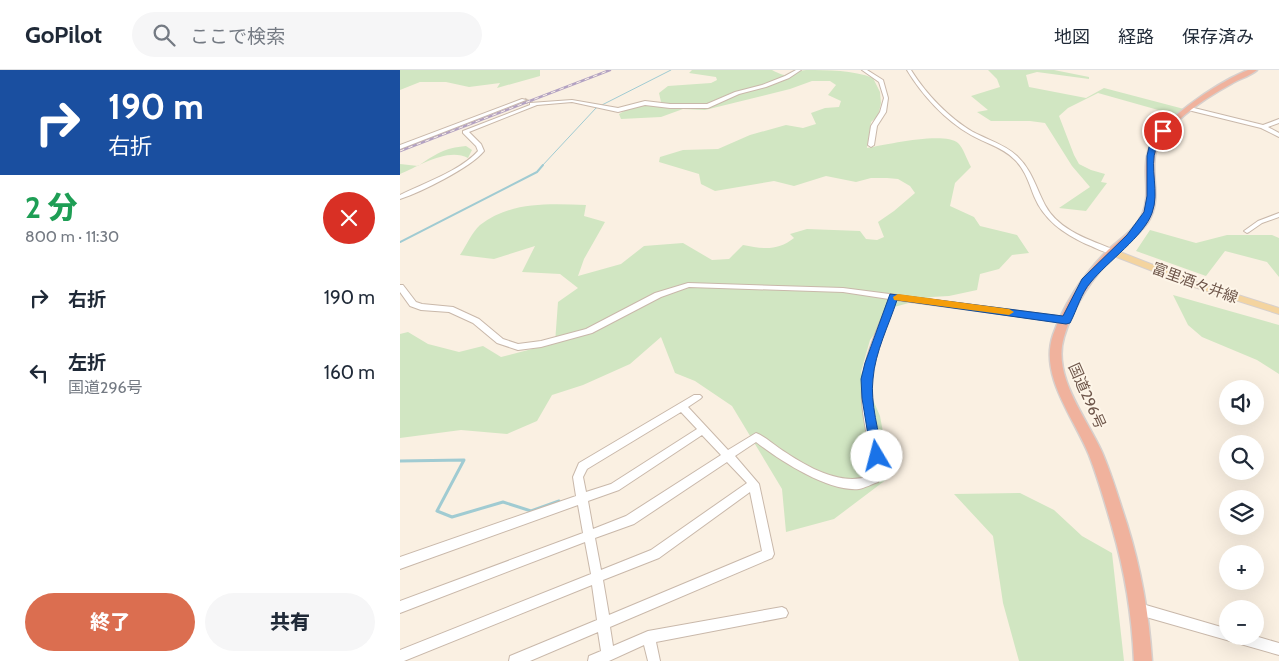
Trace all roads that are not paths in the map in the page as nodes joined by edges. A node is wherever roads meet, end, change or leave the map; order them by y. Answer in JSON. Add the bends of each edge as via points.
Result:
{"nodes":[{"id":1,"x":799,"y":70,"type":"edge"},
{"id":2,"x":864,"y":70,"type":"edge"},
{"id":3,"x":909,"y":70,"type":"edge"},
{"id":4,"x":1254,"y":70,"type":"edge"},
{"id":5,"x":524,"y":100,"type":"dead end"},
{"id":6,"x":1190,"y":109,"type":"junction"},
{"id":7,"x":1279,"y":121,"type":"edge"},
{"id":8,"x":1263,"y":127,"type":"junction"},
{"id":9,"x":1279,"y":134,"type":"edge"},
{"id":10,"x":872,"y":145,"type":"dead end"},
{"id":11,"x":400,"y":147,"type":"edge"},
{"id":12,"x":400,"y":198,"type":"edge"},
{"id":13,"x":1279,"y":215,"type":"edge"},
{"id":14,"x":1247,"y":231,"type":"dead end"},
{"id":15,"x":1112,"y":252,"type":"junction"},
{"id":16,"x":400,"y":287,"type":"edge"},
{"id":17,"x":893,"y":297,"type":"junction"},
{"id":18,"x":1279,"y":310,"type":"edge"},
{"id":19,"x":1066,"y":320,"type":"junction"},
{"id":20,"x":697,"y":397,"type":"dead end"},
{"id":21,"x":682,"y":407,"type":"junction"},
{"id":22,"x":703,"y":430,"type":"junction"},
{"id":23,"x":727,"y":456,"type":"junction"},
{"id":24,"x":754,"y":484,"type":"junction"},
{"id":25,"x":581,"y":498,"type":"junction"},
{"id":26,"x":590,"y":536,"type":"junction"},
{"id":27,"x":400,"y":563,"type":"edge"},
{"id":28,"x":597,"y":577,"type":"junction"},
{"id":29,"x":400,"y":607,"type":"edge"},
{"id":30,"x":1139,"y":609,"type":"junction"},
{"id":31,"x":782,"y":613,"type":"dead end"},
{"id":32,"x":604,"y":623,"type":"junction"},
{"id":33,"x":1219,"y":631,"type":"edge"},
{"id":34,"x":648,"y":637,"type":"junction"},
{"id":35,"x":1264,"y":645,"type":"edge"},
{"id":36,"x":1279,"y":649,"type":"edge"},
{"id":37,"x":608,"y":655,"type":"junction"},
{"id":38,"x":400,"y":656,"type":"edge"},
{"id":39,"x":515,"y":661,"type":"edge"},
{"id":40,"x":594,"y":661,"type":"edge"},
{"id":41,"x":654,"y":661,"type":"edge"},
{"id":42,"x":1143,"y":661,"type":"edge"}],
"edges":[{"from":1,"to":12,"type":"street","via":[[708,106],[645,103],[618,110],[572,101],[534,104],[465,132],[479,145],[479,155]]},
{"from":2,"to":10,"type":"street","via":[[881,80],[886,98],[883,112],[874,126]]},
{"from":3,"to":15,"type":"street","via":[[921,88],[960,125],[1003,148],[1021,162],[1045,211],[1068,232]]},
{"from":4,"to":6,"type":"highway","name":"国道296号","via":[[1223,84]]},
{"from":5,"to":11,"type":"street"},
{"from":6,"to":8,"type":"street"},
{"from":6,"to":15,"type":"highway","name":"国道296号","via":[[1163,131],[1153,147],[1148,212],[1144,221]]},
{"from":7,"to":8,"type":"street"},
{"from":8,"to":9,"type":"street"},
{"from":13,"to":14,"type":"street"},
{"from":15,"to":18,"type":"main road","name":"富里酒々井線","via":[[1194,284]]},
{"from":15,"to":19,"type":"highway","name":"国道296号","via":[[1085,282]]},
{"from":16,"to":17,"type":"street","via":[[413,304],[450,308],[476,321],[500,342],[518,347],[589,331],[658,295],[688,285],[843,290]]},
{"from":17,"to":19,"type":"street"},
{"from":17,"to":23,"type":"street","via":[[867,379],[878,469],[874,479],[858,484],[828,479],[799,466],[756,437]]},
{"from":19,"to":30,"type":"highway","name":"国道296号","via":[[1055,348],[1058,377],[1104,476]]},
{"from":20,"to":21,"type":"street"},
{"from":21,"to":22,"type":"street"},
{"from":21,"to":25,"type":"street","via":[[583,466],[578,477]]},
{"from":22,"to":23,"type":"street"},
{"from":22,"to":25,"type":"street","via":[[615,487]]},
{"from":23,"to":24,"type":"street"},
{"from":23,"to":26,"type":"street","via":[[630,520]]},
{"from":24,"to":28,"type":"street","via":[[655,554]]},
{"from":24,"to":32,"type":"street","via":[[768,554]]},
{"from":25,"to":26,"type":"street"},
{"from":25,"to":27,"type":"street"},
{"from":26,"to":28,"type":"street"},
{"from":26,"to":29,"type":"street"},
{"from":28,"to":32,"type":"street"},
{"from":28,"to":38,"type":"street"},
{"from":30,"to":33,"type":"street"},
{"from":30,"to":42,"type":"highway","name":"国道296号"},
{"from":31,"to":34,"type":"street"},
{"from":32,"to":37,"type":"street"},
{"from":32,"to":39,"type":"street"},
{"from":34,"to":37,"type":"street"},
{"from":34,"to":41,"type":"street"},
{"from":35,"to":36,"type":"street"},
{"from":37,"to":40,"type":"street"}]}
